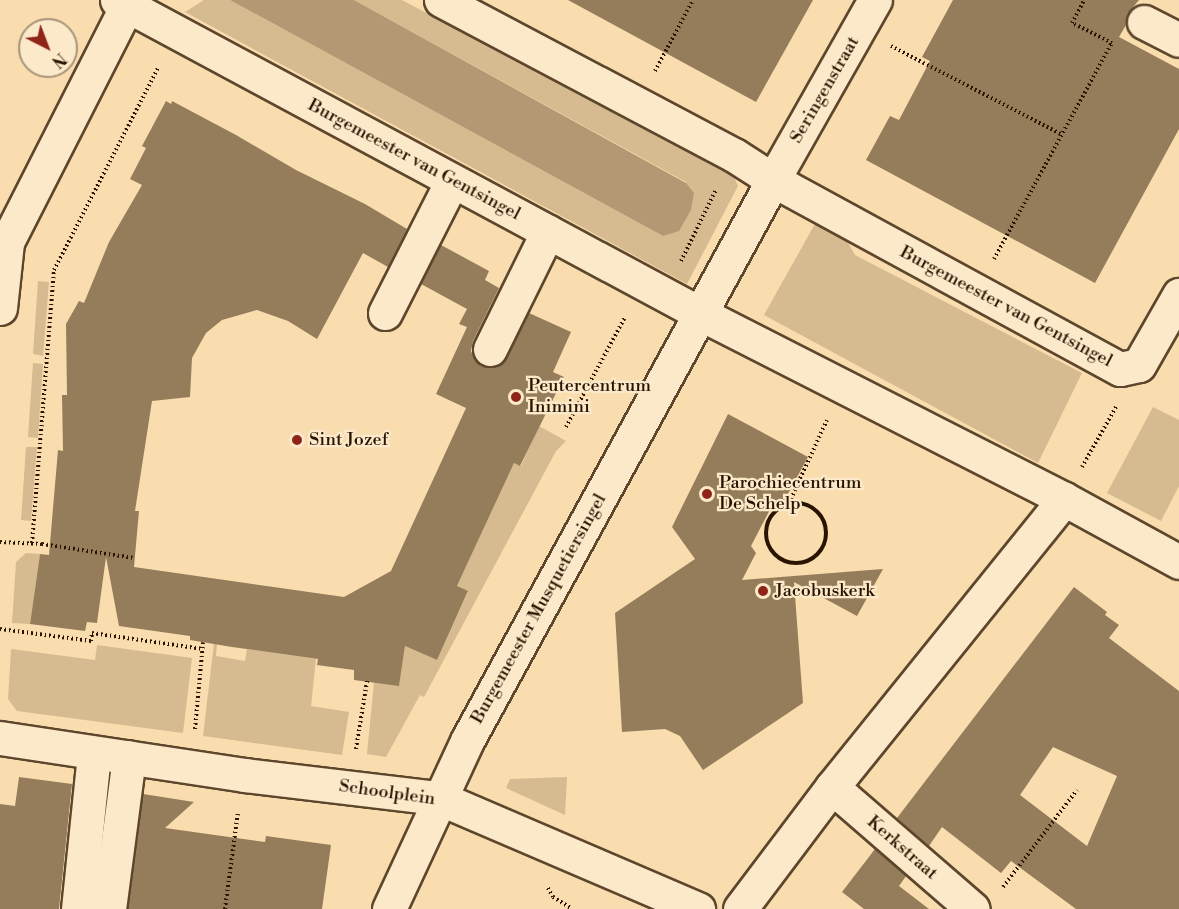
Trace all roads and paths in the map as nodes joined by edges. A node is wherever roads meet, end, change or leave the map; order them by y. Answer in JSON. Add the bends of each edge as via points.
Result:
{"nodes":[{"id":1,"x":693,"y":0,"type":"edge"},
{"id":2,"x":875,"y":0,"type":"edge"},
{"id":3,"x":1084,"y":0,"type":"edge"},
{"id":4,"x":447,"y":1,"type":"edge"},
{"id":5,"x":125,"y":2,"type":"edge"},
{"id":6,"x":1144,"y":22,"type":"dead end"},
{"id":7,"x":860,"y":29,"type":"junction"},
{"id":8,"x":176,"y":32,"type":"junction"},
{"id":9,"x":1179,"y":40,"type":"edge"},
{"id":10,"x":638,"y":104,"type":"junction"},
{"id":11,"x":1061,"y":134,"type":"junction"},
{"id":12,"x":734,"y":155,"type":"junction"},
{"id":13,"x":773,"y":180,"type":"junction"},
{"id":14,"x":452,"y":182,"type":"junction"},
{"id":15,"x":548,"y":231,"type":"junction"},
{"id":16,"x":654,"y":288,"type":"junction"},
{"id":17,"x":977,"y":291,"type":"junction"},
{"id":18,"x":1179,"y":295,"type":"edge"},
{"id":19,"x":0,"y":308,"type":"edge"},
{"id":20,"x":386,"y":313,"type":"dead end"},
{"id":21,"x":701,"y":314,"type":"junction"},
{"id":22,"x":490,"y":349,"type":"dead end"},
{"id":23,"x":1139,"y":366,"type":"junction"},
{"id":24,"x":843,"y":387,"type":"junction"},
{"id":25,"x":566,"y":428,"type":"dead end"},
{"id":26,"x":1064,"y":499,"type":"junction"},
{"id":27,"x":789,"y":503,"type":"junction"},
{"id":28,"x":0,"y":542,"type":"edge"},
{"id":29,"x":32,"y":543,"type":"junction"},
{"id":30,"x":134,"y":558,"type":"dead end"},
{"id":31,"x":1179,"y":562,"type":"edge"},
{"id":32,"x":0,"y":629,"type":"edge"},
{"id":33,"x":203,"y":642,"type":"dead end"},
{"id":34,"x":203,"y":649,"type":"junction"},
{"id":35,"x":367,"y":681,"type":"dead end"},
{"id":36,"x":0,"y":738,"type":"edge"},
{"id":37,"x":94,"y":753,"type":"junction"},
{"id":38,"x":129,"y":757,"type":"junction"},
{"id":39,"x":192,"y":766,"type":"junction"},
{"id":40,"x":831,"y":787,"type":"junction"},
{"id":41,"x":349,"y":788,"type":"junction"},
{"id":42,"x":1077,"y":790,"type":"dead end"},
{"id":43,"x":439,"y":798,"type":"junction"},
{"id":44,"x":238,"y":809,"type":"dead end"},
{"id":45,"x":986,"y":902,"type":"edge"},
{"id":46,"x":78,"y":909,"type":"edge"},
{"id":47,"x":110,"y":909,"type":"edge"},
{"id":48,"x":225,"y":909,"type":"edge"},
{"id":49,"x":389,"y":909,"type":"edge"},
{"id":50,"x":698,"y":909,"type":"edge"},
{"id":51,"x":740,"y":909,"type":"edge"}],
"edges":[{"from":1,"to":10,"type":"path"},
{"from":2,"to":7,"type":"street","name":"Seringenstraat"},
{"from":3,"to":11,"type":"path","via":[[1072,23],[1112,43]]},
{"from":4,"to":10,"type":"street","name":"Burgemeester van Gentsingel"},
{"from":5,"to":8,"type":"street","name":"Burgemeester van Gentsingel"},
{"from":5,"to":19,"type":"street","via":[[6,242]]},
{"from":6,"to":9,"type":"street"},
{"from":7,"to":11,"type":"path"},
{"from":7,"to":13,"type":"street","name":"Seringenstraat"},
{"from":8,"to":14,"type":"street","name":"Burgemeester van Gentsingel"},
{"from":8,"to":29,"type":"path","via":[[54,270]]},
{"from":10,"to":12,"type":"street","name":"Burgemeester van Gentsingel"},
{"from":11,"to":17,"type":"path"},
{"from":12,"to":13,"type":"street","name":"Burgemeester van Gentsingel"},
{"from":12,"to":16,"type":"path"},
{"from":13,"to":17,"type":"street","name":"Burgemeester van Gentsingel"},
{"from":13,"to":21,"type":"street"},
{"from":14,"to":15,"type":"street","name":"Burgemeester van Gentsingel"},
{"from":14,"to":20,"type":"street"},
{"from":15,"to":16,"type":"street","name":"Burgemeester van Gentsingel"},
{"from":15,"to":22,"type":"street"},
{"from":16,"to":21,"type":"street","name":"Burgemeester van Gentsingel"},
{"from":16,"to":25,"type":"path"},
{"from":17,"to":23,"type":"street","name":"Burgemeester van Gentsingel","via":[[1120,369]]},
{"from":18,"to":23,"type":"street"},
{"from":21,"to":24,"type":"street","name":"Burgemeester van Gentsingel"},
{"from":21,"to":43,"type":"street","name":"Burgemeester Musquetiersingel"},
{"from":23,"to":26,"type":"path","name":"Burgemeester van Gentsingel"},
{"from":24,"to":26,"type":"street","name":"Burgemeester van Gentsingel"},
{"from":24,"to":27,"type":"path"},
{"from":26,"to":31,"type":"street","name":"Burgemeester van Gentsingel"},
{"from":26,"to":40,"type":"street"},
{"from":27,"to":27,"type":"path","via":[[808,505],[817,511],[826,528],[822,547],[808,560],[788,562],[779,558],[767,542],[767,522]]},
{"from":28,"to":29,"type":"path"},
{"from":29,"to":30,"type":"path"},
{"from":32,"to":34,"type":"path","via":[[91,641],[92,633]]},
{"from":33,"to":34,"type":"path"},
{"from":34,"to":39,"type":"path"},
{"from":35,"to":41,"type":"path"},
{"from":36,"to":37,"type":"street","name":"Schoolplein"},
{"from":37,"to":38,"type":"street","name":"Schoolplein"},
{"from":37,"to":46,"type":"street"},
{"from":38,"to":39,"type":"street","name":"Schoolplein"},
{"from":38,"to":47,"type":"street"},
{"from":39,"to":41,"type":"street","name":"Schoolplein"},
{"from":40,"to":45,"type":"street","name":"Kerkstraat"},
{"from":40,"to":51,"type":"street"},
{"from":41,"to":43,"type":"street","name":"Schoolplein"},
{"from":42,"to":45,"type":"path"},
{"from":43,"to":49,"type":"street","name":"Burgemeester Musquetiersingel"},
{"from":43,"to":50,"type":"street","name":"Schoolplein"},
{"from":44,"to":48,"type":"path"}]}
